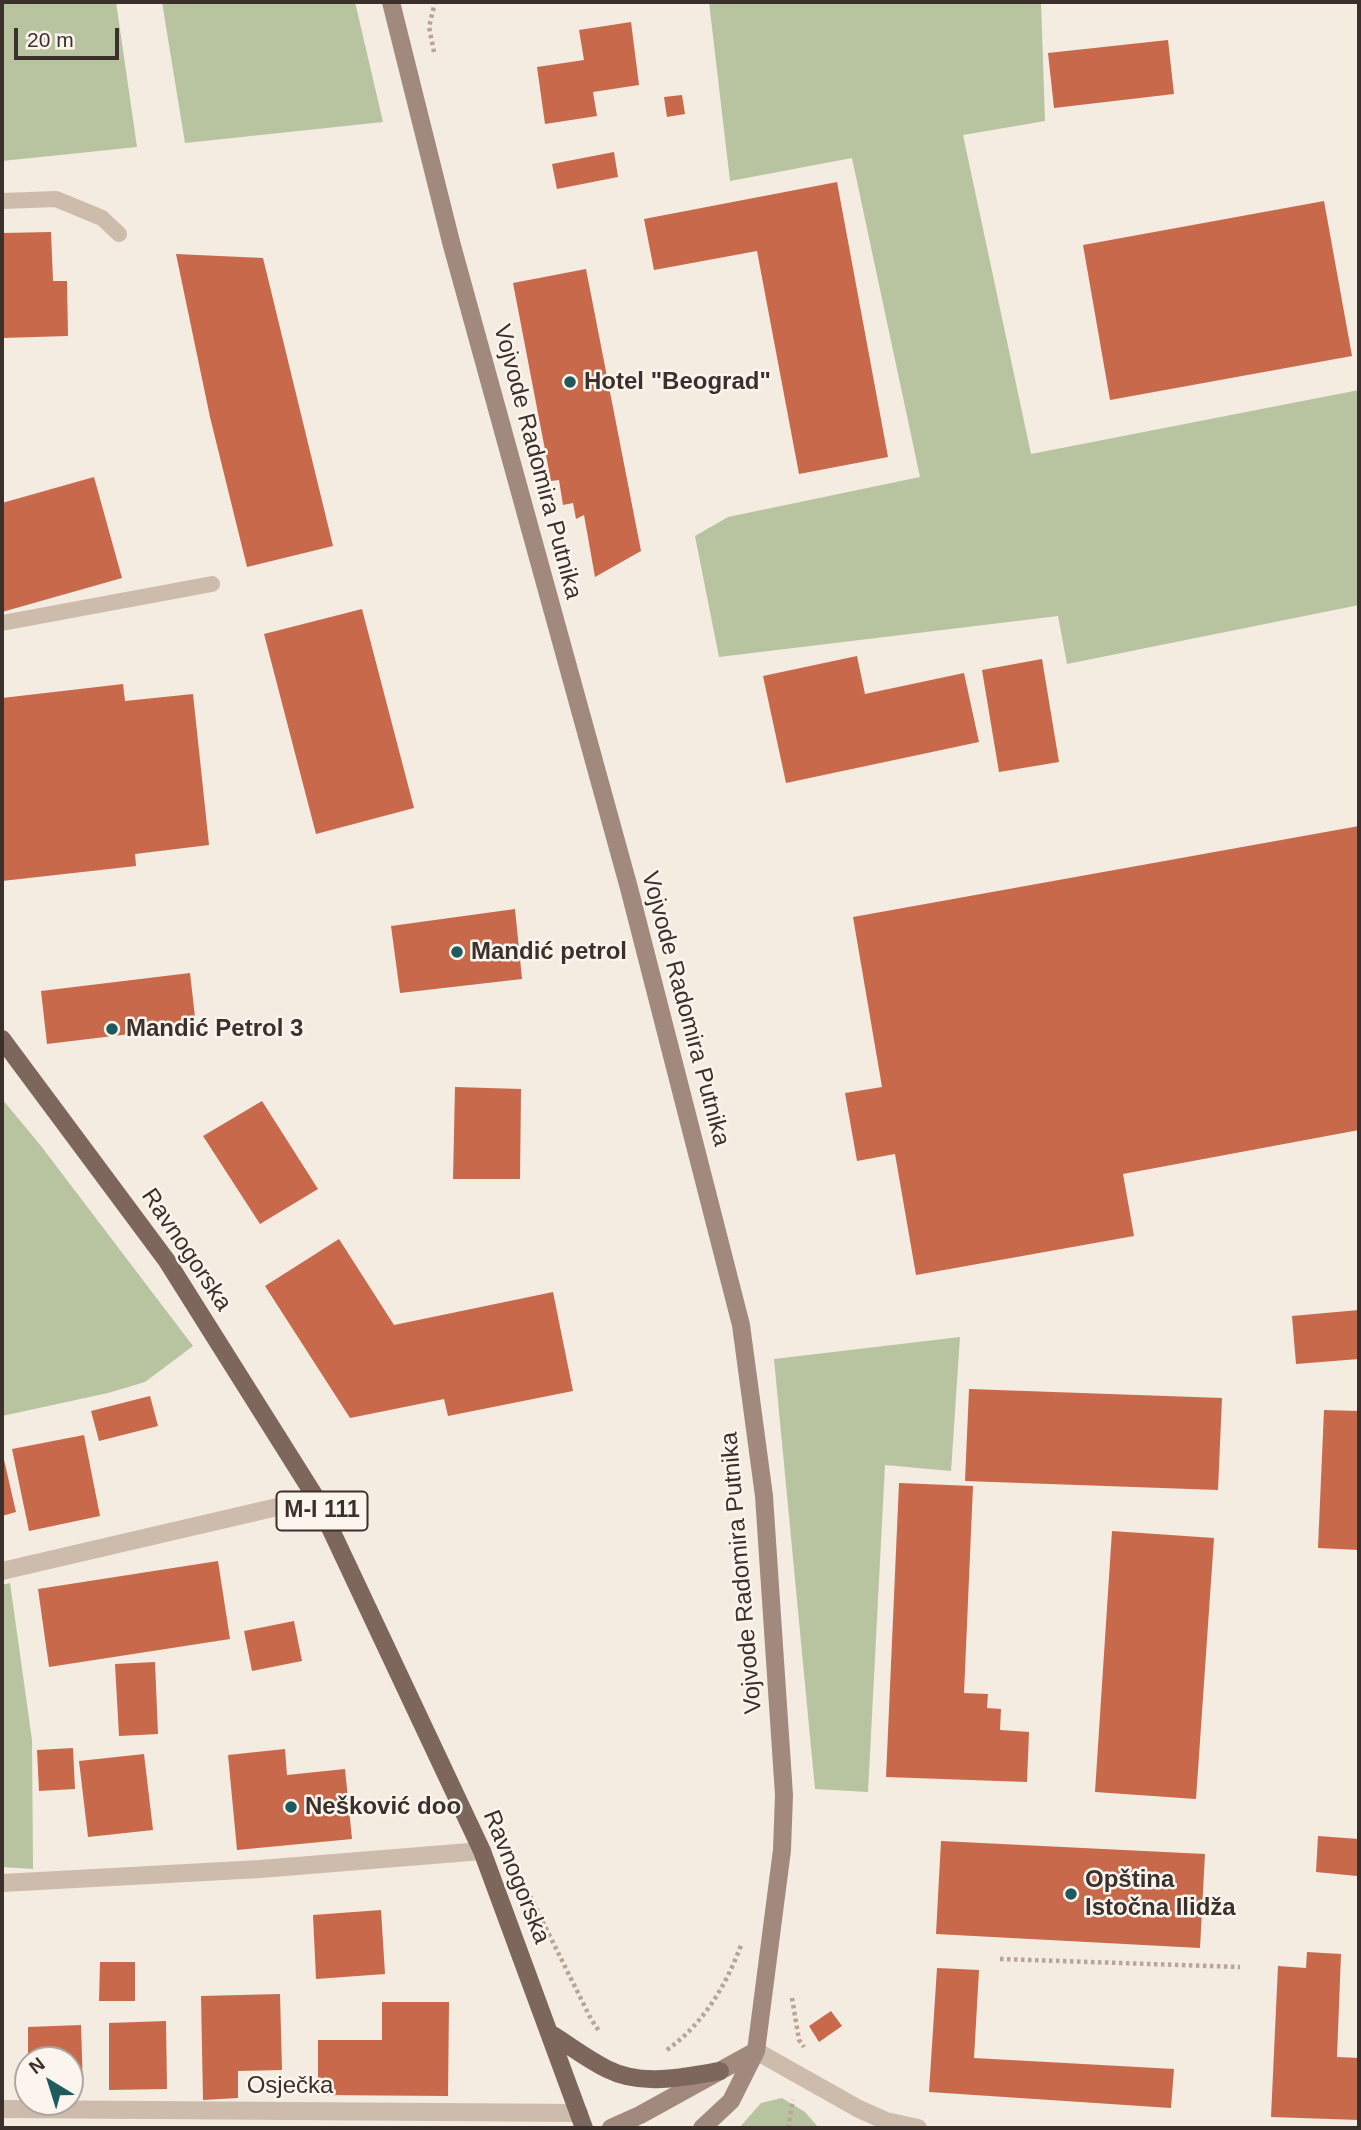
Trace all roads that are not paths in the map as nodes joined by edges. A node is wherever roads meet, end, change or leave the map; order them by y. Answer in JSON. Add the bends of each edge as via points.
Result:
{"nodes":[{"id":1,"x":391,"y":2,"type":"edge"},
{"id":2,"x":2,"y":201,"type":"edge"},
{"id":3,"x":119,"y":234,"type":"dead end"},
{"id":4,"x":212,"y":584,"type":"dead end"},
{"id":5,"x":2,"y":623,"type":"edge"},
{"id":6,"x":2,"y":1039,"type":"edge"},
{"id":7,"x":316,"y":1498,"type":"junction"},
{"id":8,"x":2,"y":1571,"type":"edge"},
{"id":9,"x":482,"y":1851,"type":"junction"},
{"id":10,"x":2,"y":1883,"type":"edge"},
{"id":11,"x":551,"y":2034,"type":"junction"},
{"id":12,"x":756,"y":2051,"type":"junction"},
{"id":13,"x":720,"y":2071,"type":"junction"},
{"id":14,"x":2,"y":2109,"type":"edge"},
{"id":15,"x":582,"y":2120,"type":"edge"},
{"id":16,"x":884,"y":2124,"type":"edge"},
{"id":17,"x":611,"y":2128,"type":"edge"},
{"id":18,"x":702,"y":2128,"type":"edge"},
{"id":19,"x":918,"y":2128,"type":"edge"}],
"edges":[{"from":1,"to":12,"type":"main road","name":"Vojvode Radomira Putnika","via":[[741,1325],[764,1496],[784,1795],[782,1850]]},
{"from":2,"to":3,"type":"lane","via":[[56,199],[102,218]]},
{"from":4,"to":5,"type":"lane"},
{"from":6,"to":7,"type":"main road","name":"Ravnogorska","number":"M-I 111","via":[[167,1261]]},
{"from":7,"to":8,"type":"street"},
{"from":7,"to":9,"type":"main road","name":"Ravnogorska","number":"M-I 111"},
{"from":9,"to":10,"type":"street"},
{"from":9,"to":11,"type":"main road","name":"Ravnogorska","number":"M-I 111"},
{"from":11,"to":13,"type":"main road","via":[[607,2070],[624,2075],[657,2079]]},
{"from":11,"to":15,"type":"main road","name":"Ravnogorska","number":"M-I 111"},
{"from":12,"to":13,"type":"main road"},
{"from":12,"to":16,"type":"street"},
{"from":12,"to":18,"type":"main road","name":"Vojvode Radomira Putnika","via":[[731,2101]]},
{"from":13,"to":17,"type":"main road"},
{"from":14,"to":15,"type":"street","name":"Osječka"},
{"from":16,"to":19,"type":"street"}]}
